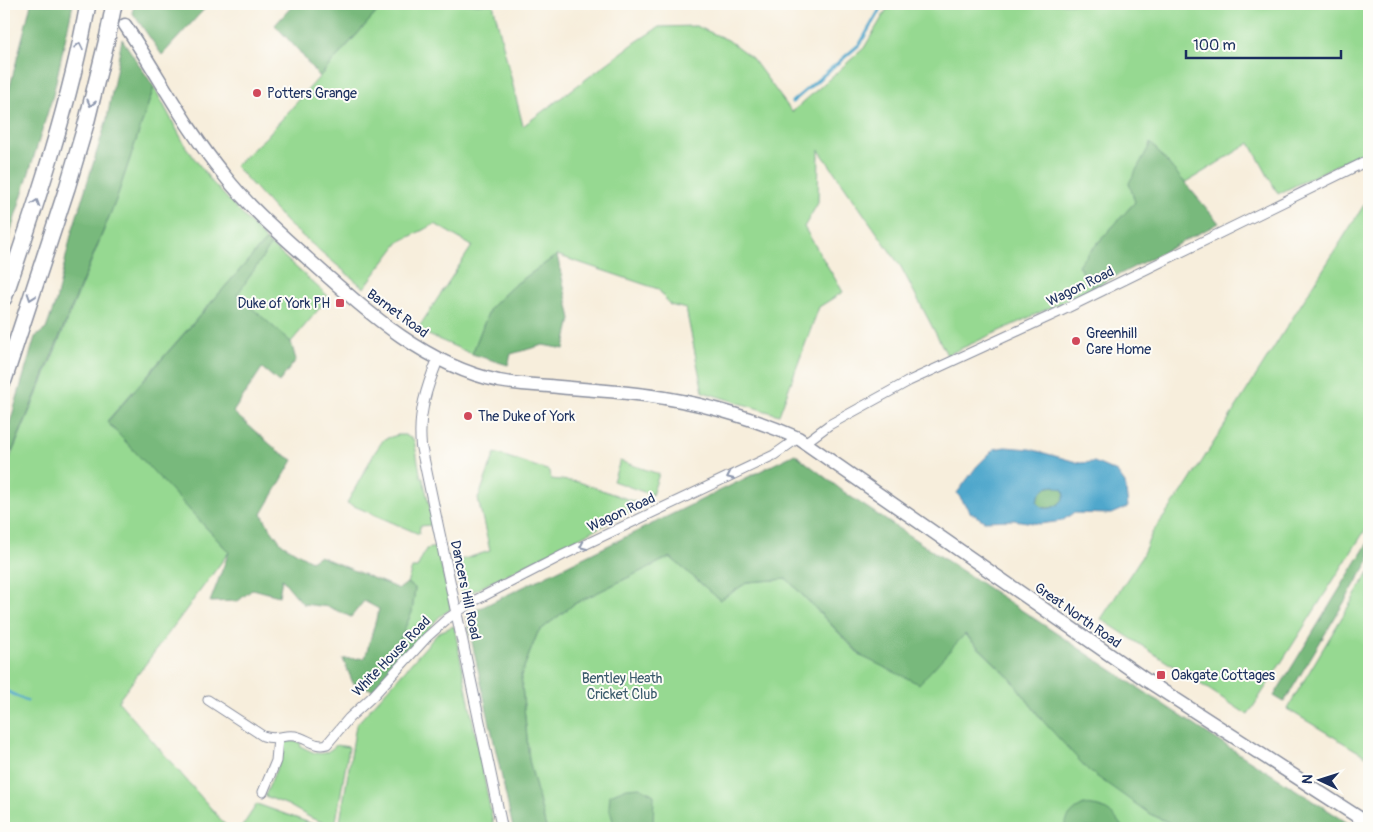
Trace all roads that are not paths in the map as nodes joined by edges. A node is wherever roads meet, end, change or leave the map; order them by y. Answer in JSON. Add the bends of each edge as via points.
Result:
{"nodes":[{"id":1,"x":114,"y":4,"type":"edge"},
{"id":2,"x":88,"y":6,"type":"edge"},
{"id":3,"x":125,"y":24,"type":"dead end"},
{"id":4,"x":1369,"y":160,"type":"edge"},
{"id":5,"x":4,"y":298,"type":"edge"},
{"id":6,"x":438,"y":359,"type":"junction"},
{"id":7,"x":4,"y":380,"type":"edge"},
{"id":8,"x":772,"y":427,"type":"joint"},
{"id":9,"x":802,"y":440,"type":"junction"},
{"id":10,"x":457,"y":612,"type":"junction"},
{"id":11,"x":208,"y":700,"type":"dead end"},
{"id":12,"x":278,"y":738,"type":"junction"},
{"id":13,"x":263,"y":792,"type":"dead end"},
{"id":14,"x":1369,"y":824,"type":"edge"},
{"id":15,"x":502,"y":828,"type":"edge"}],
"edges":[{"from":1,"to":7,"type":"highway","one_way":true,"bridge":true,"via":[[86,124]]},
{"from":5,"to":2,"type":"highway","one_way":true,"via":[[50,158]]},
{"from":3,"to":6,"type":"main road","name":"Barnet Road","via":[[211,158],[256,211],[358,302]]},
{"from":4,"to":9,"type":"street","name":"Wagon Road","via":[[1049,317],[909,381]]},
{"from":6,"to":8,"type":"main road","name":"Barnet Road","via":[[502,382],[679,400]]},
{"from":6,"to":10,"type":"street","name":"Dancers Hill Road","via":[[422,405],[420,430]]},
{"from":8,"to":9,"type":"main road","name":"Great North Road"},
{"from":9,"to":10,"type":"street","name":"Wagon Road","one_way":true,"via":[[563,555]]},
{"from":9,"to":14,"type":"main road","name":"Great North Road","via":[[1149,682]]},
{"from":10,"to":12,"type":"street","name":"White House Road","via":[[432,631],[331,741],[322,746],[292,736]]},
{"from":10,"to":15,"type":"street","name":"Dancers Hill Road"},
{"from":11,"to":12,"type":"street","via":[[263,736]]},
{"from":12,"to":13,"type":"street","via":[[276,761]]}]}
